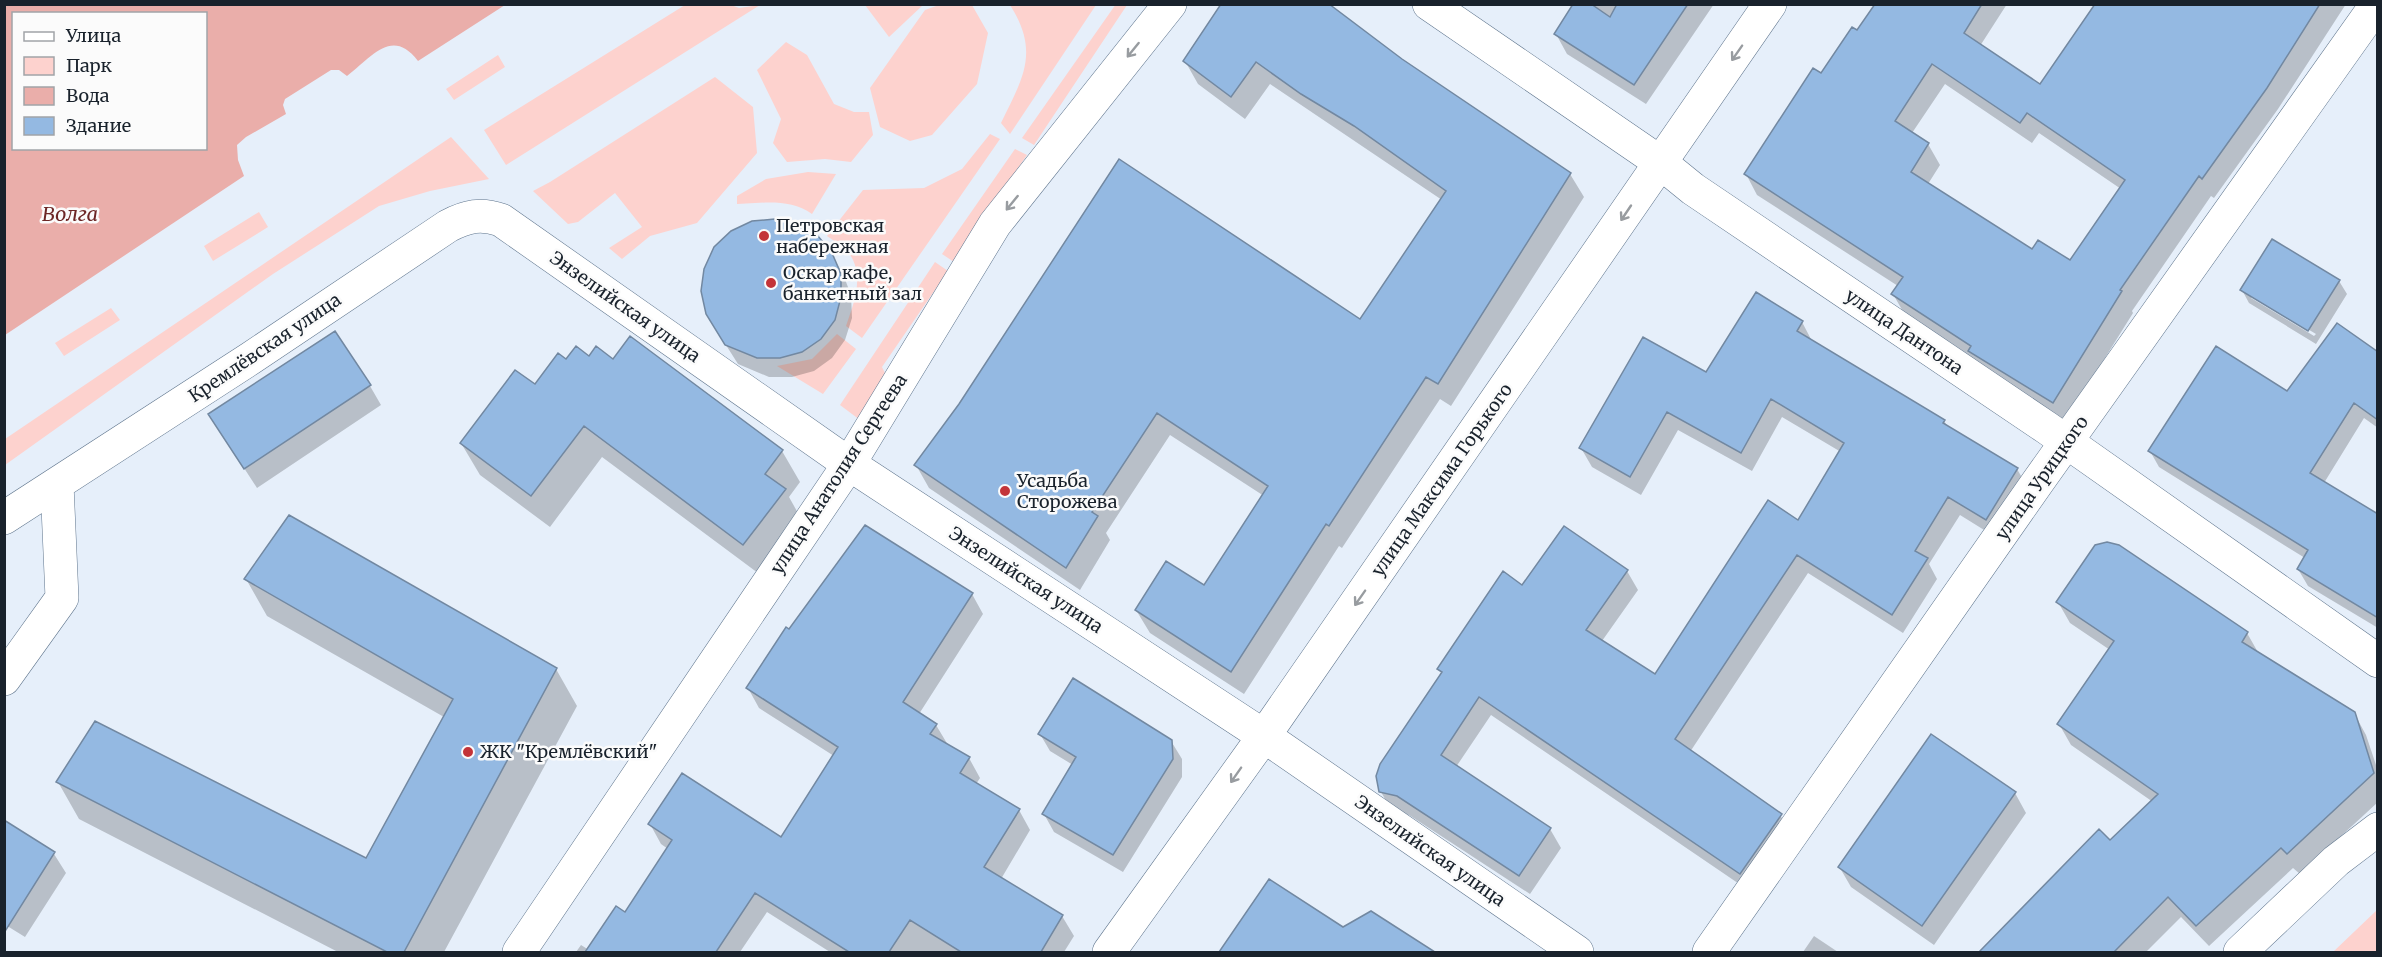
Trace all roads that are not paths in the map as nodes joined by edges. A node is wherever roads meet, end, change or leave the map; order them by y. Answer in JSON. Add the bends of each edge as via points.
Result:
{"nodes":[{"id":1,"x":1170,"y":4,"type":"edge"},
{"id":2,"x":1430,"y":4,"type":"edge"},
{"id":3,"x":1770,"y":4,"type":"edge"},
{"id":4,"x":2377,"y":4,"type":"edge"},
{"id":5,"x":1661,"y":163,"type":"junction"},
{"id":6,"x":474,"y":215,"type":"joint"},
{"id":7,"x":2067,"y":442,"type":"junction"},
{"id":8,"x":849,"y":464,"type":"junction"},
{"id":9,"x":57,"y":484,"type":"junction"},
{"id":10,"x":4,"y":518,"type":"edge"},
{"id":11,"x":2378,"y":661,"type":"edge"},
{"id":12,"x":4,"y":679,"type":"edge"},
{"id":13,"x":1264,"y":736,"type":"junction"},
{"id":14,"x":2378,"y":829,"type":"edge"},
{"id":15,"x":519,"y":952,"type":"edge"},
{"id":16,"x":1109,"y":952,"type":"edge"},
{"id":17,"x":1577,"y":952,"type":"edge"},
{"id":18,"x":1709,"y":952,"type":"edge"},
{"id":19,"x":2240,"y":952,"type":"edge"}],
"edges":[{"from":1,"to":8,"type":"street","name":"улица Анатолия Сергеева","one_way":true,"via":[[995,224]]},
{"from":2,"to":5,"type":"street","name":"улица Дантона"},
{"from":3,"to":5,"type":"street","name":"улица Максима Горького","one_way":true},
{"from":4,"to":7,"type":"street","name":"улица Урицкого"},
{"from":5,"to":7,"type":"street","name":"улица Дантона","via":[[1693,189]]},
{"from":5,"to":13,"type":"street","name":"улица Максима Горького","one_way":true},
{"from":6,"to":8,"type":"street","name":"Энзелийская улица","via":[[501,220]]},
{"from":6,"to":9,"type":"street","name":"Кремлёвская улица","via":[[448,226]]},
{"from":7,"to":11,"type":"street","name":"улица Дантона"},
{"from":7,"to":18,"type":"street","name":"улица Урицкого"},
{"from":8,"to":13,"type":"street","name":"Энзелийская улица"},
{"from":8,"to":15,"type":"street","name":"улица Анатолия Сергеева"},
{"from":9,"to":10,"type":"street","name":"Кремлёвская улица"},
{"from":9,"to":12,"type":"street","via":[[62,598]]},
{"from":13,"to":16,"type":"street","name":"улица Максима Горького","one_way":true},
{"from":13,"to":17,"type":"street","name":"Энзелийская улица"},
{"from":14,"to":19,"type":"street","via":[[2336,861]]}]}
